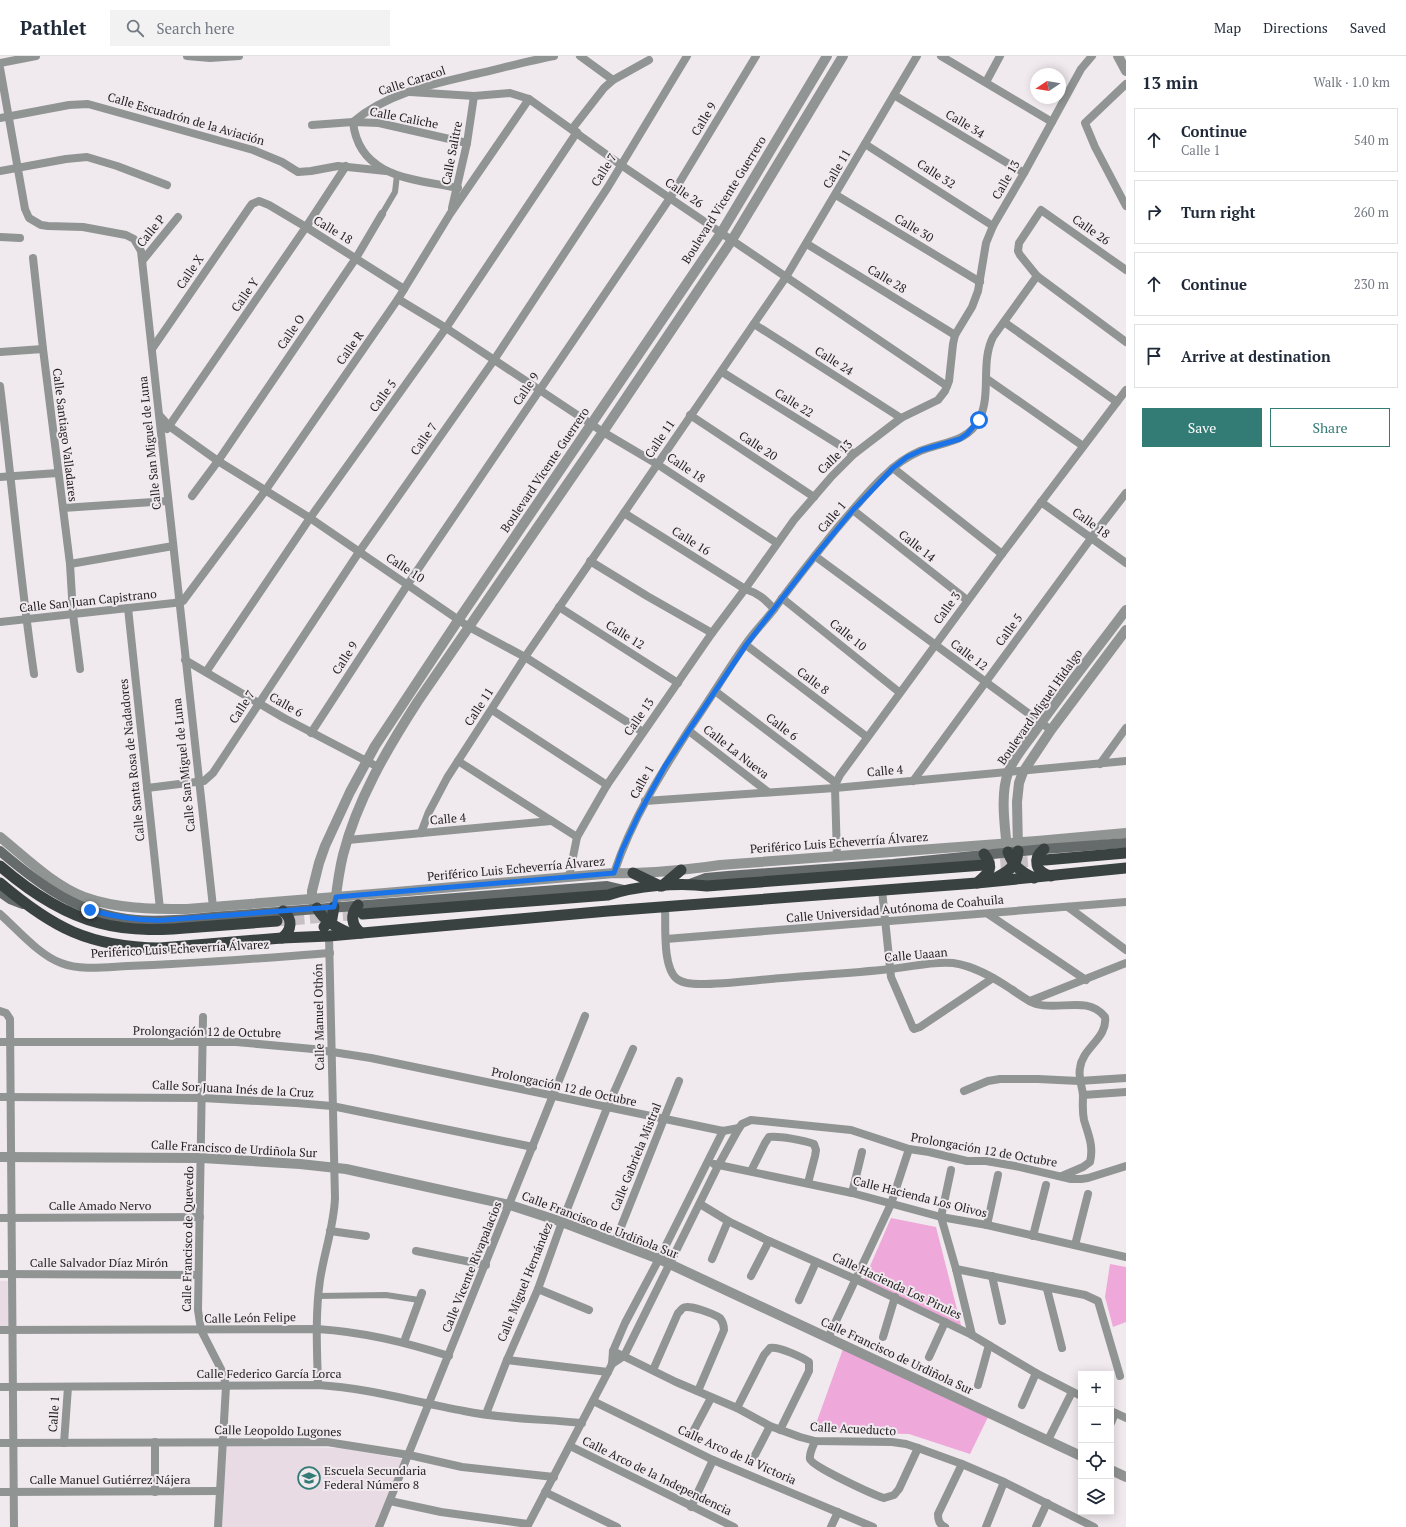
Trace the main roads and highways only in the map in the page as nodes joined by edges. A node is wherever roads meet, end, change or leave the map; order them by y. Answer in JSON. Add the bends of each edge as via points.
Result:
{"nodes":[{"id":1,"x":1126,"y":843,"type":"edge"},
{"id":2,"x":1013,"y":847,"type":"junction"},
{"id":3,"x":0,"y":851,"type":"edge"},
{"id":4,"x":1126,"y":853,"type":"edge"},
{"id":5,"x":1045,"y":854,"type":"junction"},
{"id":6,"x":984,"y":860,"type":"junction"},
{"id":7,"x":1014,"y":865,"type":"junction"},
{"id":8,"x":0,"y":866,"type":"edge"},
{"id":9,"x":1126,"y":868,"type":"edge"},
{"id":10,"x":681,"y":870,"type":"road end"},
{"id":11,"x":633,"y":873,"type":"road end"},
{"id":12,"x":1051,"y":876,"type":"junction"},
{"id":13,"x":1035,"y":878,"type":"junction"},
{"id":14,"x":0,"y":882,"type":"edge"},
{"id":15,"x":981,"y":883,"type":"junction"},
{"id":16,"x":661,"y":886,"type":"junction"},
{"id":17,"x":0,"y":892,"type":"edge"},
{"id":18,"x":335,"y":902,"type":"junction"},
{"id":19,"x":314,"y":904,"type":"junction"},
{"id":20,"x":27,"y":906,"type":"junction"},
{"id":21,"x":360,"y":910,"type":"junction"},
{"id":22,"x":280,"y":916,"type":"junction"},
{"id":23,"x":329,"y":922,"type":"junction"},
{"id":24,"x":361,"y":933,"type":"junction"},
{"id":25,"x":349,"y":934,"type":"junction"},
{"id":26,"x":309,"y":936,"type":"junction"},
{"id":27,"x":282,"y":938,"type":"junction"}],
"edges":[{"from":1,"to":5,"type":"main road","name":"Periférico Luis Echeverría Álvarez"},
{"from":2,"to":5,"type":"main road","name":"Periférico Luis Echeverría Álvarez"},
{"from":2,"to":6,"type":"main road","name":"Periférico Luis Echeverría Álvarez"},
{"from":2,"to":7,"type":"highway"},
{"from":3,"to":22,"type":"main road","name":"Periférico Luis Echeverría Álvarez","via":[[30,876],[59,895],[90,910],[123,918],[164,920]]},
{"from":4,"to":5,"type":"highway"},
{"from":5,"to":12,"type":"highway","via":[[1039,853],[1037,865],[1045,875]]},
{"from":6,"to":15,"type":"highway","via":[[989,860],[990,866]]},
{"from":6,"to":16,"type":"highway","name":"Periférico Luis Echeverría Álvarez","via":[[708,886]]},
{"from":7,"to":13,"type":"highway"},
{"from":7,"to":15,"type":"highway","via":[[1005,873]]},
{"from":8,"to":22,"type":"highway","name":"Periférico Luis Echeverría Álvarez","via":[[47,901],[79,916],[114,927],[166,930]]},
{"from":9,"to":12,"type":"highway","name":"Periférico Luis Echeverría Álvarez"},
{"from":10,"to":16,"type":"highway"},
{"from":11,"to":16,"type":"highway"},
{"from":12,"to":13,"type":"highway","name":"Periférico Luis Echeverría Álvarez"},
{"from":13,"to":15,"type":"highway","name":"Periférico Luis Echeverría Álvarez"},
{"from":14,"to":20,"type":"highway","name":"Periférico Luis Echeverría Álvarez"},
{"from":15,"to":24,"type":"highway","name":"Periférico Luis Echeverría Álvarez"},
{"from":16,"to":21,"type":"highway","name":"Periférico Luis Echeverría Álvarez","via":[[624,890],[608,895]]},
{"from":17,"to":20,"type":"main road","name":"Periférico Luis Echeverría Álvarez"},
{"from":18,"to":19,"type":"main road","name":"Periférico Luis Echeverría Álvarez"},
{"from":18,"to":21,"type":"main road","name":"Periférico Luis Echeverría Álvarez"},
{"from":18,"to":23,"type":"highway","via":[[334,913]]},
{"from":19,"to":22,"type":"main road","name":"Periférico Luis Echeverría Álvarez"},
{"from":19,"to":23,"type":"highway"},
{"from":20,"to":27,"type":"highway","name":"Periférico Luis Echeverría Álvarez","via":[[71,931],[104,943],[122,946],[160,948]]},
{"from":21,"to":24,"type":"highway","via":[[352,914],[352,920]]},
{"from":22,"to":27,"type":"highway","via":[[289,918],[290,927]]},
{"from":23,"to":25,"type":"highway"},
{"from":23,"to":26,"type":"highway"},
{"from":24,"to":25,"type":"highway","name":"Periférico Luis Echeverría Álvarez"},
{"from":25,"to":26,"type":"highway","name":"Periférico Luis Echeverría Álvarez"},
{"from":26,"to":27,"type":"highway","name":"Periférico Luis Echeverría Álvarez"}]}
